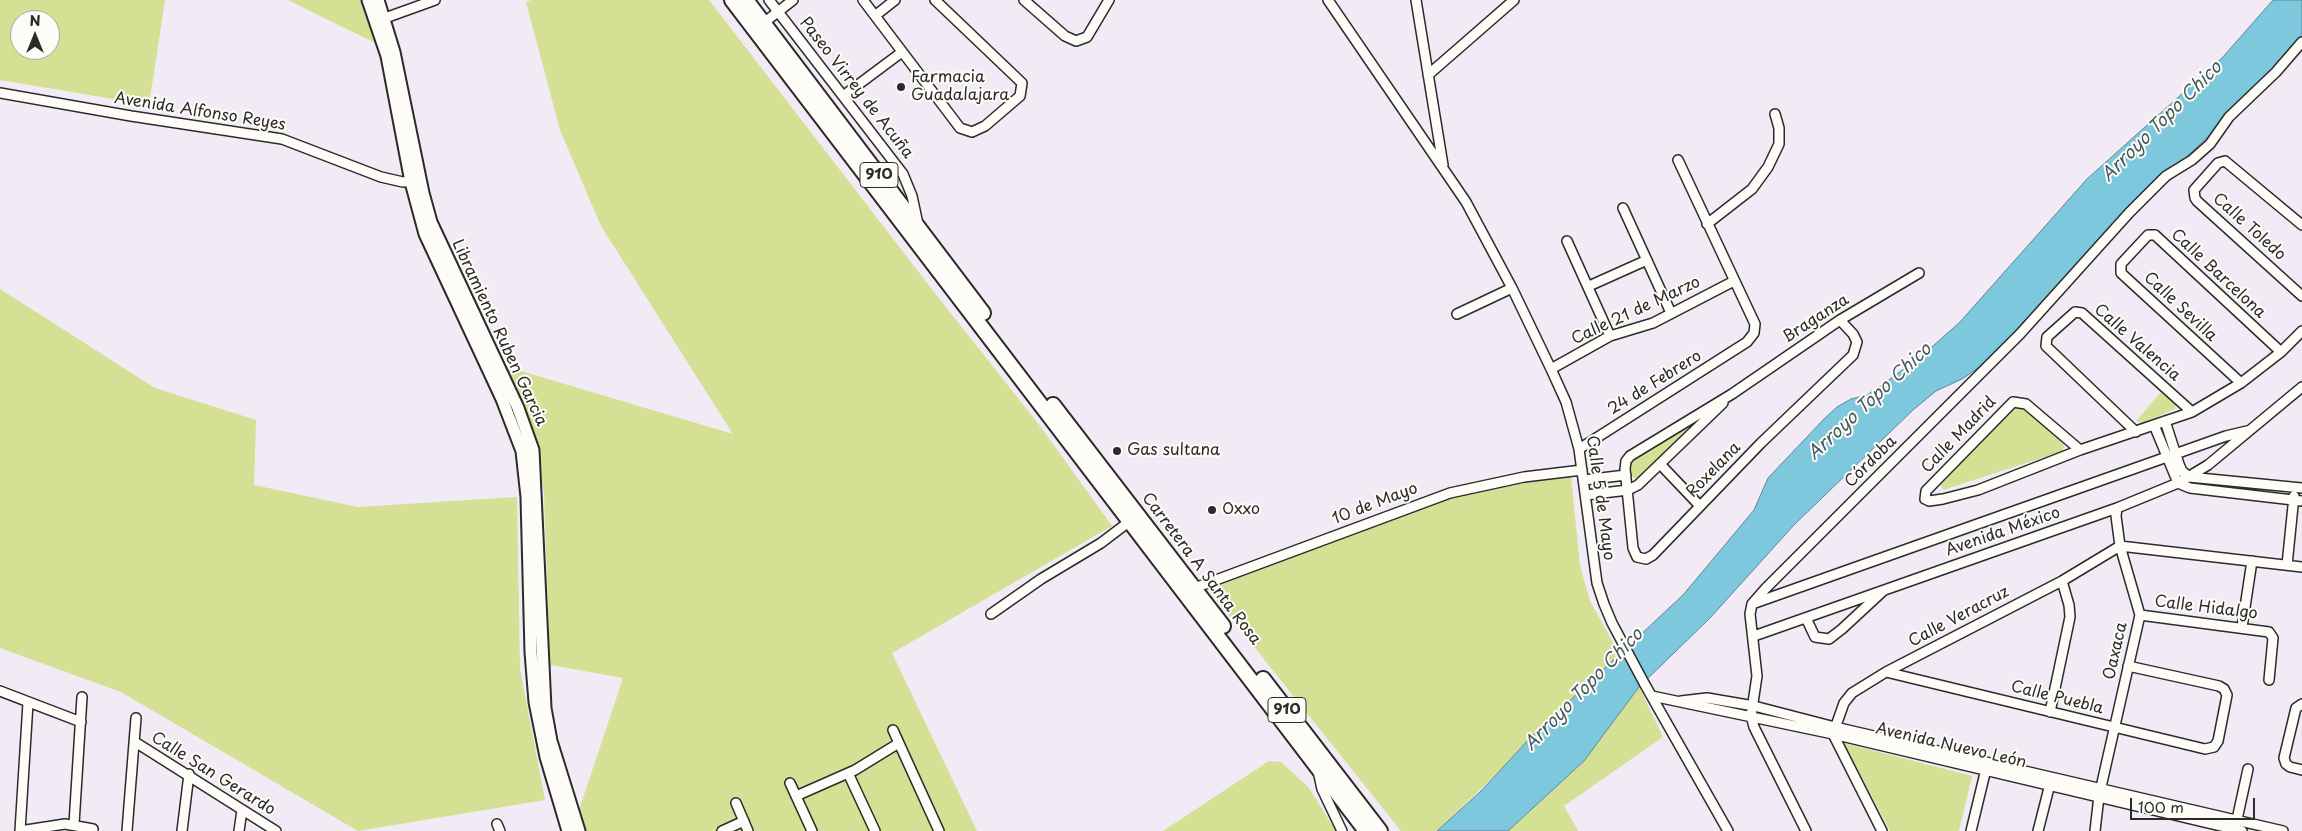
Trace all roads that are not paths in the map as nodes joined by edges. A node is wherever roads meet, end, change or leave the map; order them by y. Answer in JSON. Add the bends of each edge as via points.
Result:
{"nodes":[{"id":1,"x":368,"y":0,"type":"edge"},
{"id":2,"x":378,"y":0,"type":"edge"},
{"id":3,"x":435,"y":0,"type":"edge"},
{"id":4,"x":732,"y":0,"type":"edge"},
{"id":5,"x":746,"y":0,"type":"edge"},
{"id":6,"x":769,"y":0,"type":"edge"},
{"id":7,"x":793,"y":0,"type":"edge"},
{"id":8,"x":863,"y":0,"type":"edge"},
{"id":9,"x":896,"y":0,"type":"edge"},
{"id":10,"x":935,"y":0,"type":"edge"},
{"id":11,"x":1024,"y":0,"type":"edge"},
{"id":12,"x":1109,"y":0,"type":"edge"},
{"id":13,"x":1328,"y":0,"type":"edge"},
{"id":14,"x":1416,"y":0,"type":"edge"},
{"id":15,"x":1514,"y":0,"type":"edge"},
{"id":16,"x":778,"y":11,"type":"junction"},
{"id":17,"x":876,"y":15,"type":"junction"},
{"id":18,"x":385,"y":18,"type":"junction"},
{"id":19,"x":759,"y":26,"type":"junction"},
{"id":20,"x":2302,"y":42,"type":"edge"},
{"id":21,"x":902,"y":52,"type":"junction"},
{"id":22,"x":1428,"y":75,"type":"junction"},
{"id":23,"x":0,"y":93,"type":"edge"},
{"id":24,"x":843,"y":96,"type":"junction"},
{"id":25,"x":1775,"y":114,"type":"dead end"},
{"id":26,"x":1678,"y":160,"type":"dead end"},
{"id":27,"x":1444,"y":168,"type":"junction"},
{"id":28,"x":416,"y":181,"type":"junction"},
{"id":29,"x":1623,"y":208,"type":"dead end"},
{"id":30,"x":1707,"y":224,"type":"junction"},
{"id":31,"x":2302,"y":226,"type":"edge"},
{"id":32,"x":918,"y":228,"type":"junction"},
{"id":33,"x":1567,"y":241,"type":"dead end"},
{"id":34,"x":2134,"y":248,"type":"joint"},
{"id":35,"x":1647,"y":260,"type":"junction"},
{"id":36,"x":1920,"y":273,"type":"dead end"},
{"id":37,"x":1734,"y":281,"type":"junction"},
{"id":38,"x":1589,"y":286,"type":"junction"},
{"id":39,"x":1512,"y":288,"type":"junction"},
{"id":40,"x":2302,"y":296,"type":"edge"},
{"id":41,"x":1671,"y":312,"type":"junction"},
{"id":42,"x":1457,"y":314,"type":"dead end"},
{"id":43,"x":1840,"y":320,"type":"junction"},
{"id":44,"x":991,"y":331,"type":"junction"},
{"id":45,"x":2302,"y":331,"type":"edge"},
{"id":46,"x":1610,"y":336,"type":"junction"},
{"id":47,"x":2281,"y":352,"type":"junction"},
{"id":48,"x":1551,"y":369,"type":"junction"},
{"id":49,"x":2241,"y":383,"type":"junction"},
{"id":50,"x":2302,"y":387,"type":"edge"},
{"id":51,"x":1732,"y":394,"type":"junction"},
{"id":52,"x":2192,"y":412,"type":"junction"},
{"id":53,"x":2165,"y":421,"type":"junction"},
{"id":54,"x":2154,"y":425,"type":"junction"},
{"id":55,"x":2249,"y":430,"type":"junction"},
{"id":56,"x":2136,"y":432,"type":"junction"},
{"id":57,"x":1579,"y":449,"type":"junction"},
{"id":58,"x":2080,"y":450,"type":"junction"},
{"id":59,"x":2176,"y":455,"type":"junction"},
{"id":60,"x":1628,"y":458,"type":"joint"},
{"id":61,"x":2166,"y":459,"type":"junction"},
{"id":62,"x":1660,"y":464,"type":"junction"},
{"id":63,"x":1582,"y":470,"type":"junction"},
{"id":64,"x":1626,"y":475,"type":"junction"},
{"id":65,"x":2189,"y":477,"type":"junction"},
{"id":66,"x":1584,"y":480,"type":"junction"},
{"id":67,"x":2178,"y":483,"type":"junction"},
{"id":68,"x":2298,"y":488,"type":"edge"},
{"id":69,"x":1628,"y":490,"type":"junction"},
{"id":70,"x":1586,"y":495,"type":"junction"},
{"id":71,"x":2298,"y":500,"type":"edge"},
{"id":72,"x":1700,"y":506,"type":"junction"},
{"id":73,"x":2118,"y":508,"type":"junction"},
{"id":74,"x":1130,"y":521,"type":"junction"},
{"id":75,"x":2120,"y":546,"type":"junction"},
{"id":76,"x":2252,"y":561,"type":"junction"},
{"id":77,"x":2288,"y":565,"type":"junction"},
{"id":78,"x":2302,"y":567,"type":"edge"},
{"id":79,"x":2062,"y":581,"type":"junction"},
{"id":80,"x":1885,"y":589,"type":"junction"},
{"id":81,"x":1189,"y":590,"type":"junction"},
{"id":82,"x":1752,"y":604,"type":"junction"},
{"id":83,"x":991,"y":614,"type":"dead end"},
{"id":84,"x":2140,"y":615,"type":"junction"},
{"id":85,"x":1806,"y":618,"type":"junction"},
{"id":86,"x":2242,"y":627,"type":"junction"},
{"id":87,"x":1754,"y":636,"type":"junction"},
{"id":88,"x":2128,"y":666,"type":"junction"},
{"id":89,"x":1886,"y":672,"type":"junction"},
{"id":90,"x":2268,"y":680,"type":"dead end"},
{"id":91,"x":0,"y":691,"type":"edge"},
{"id":92,"x":1652,"y":696,"type":"junction"},
{"id":93,"x":82,"y":697,"type":"dead end"},
{"id":94,"x":1681,"y":701,"type":"junction"},
{"id":95,"x":28,"y":703,"type":"junction"},
{"id":96,"x":2302,"y":704,"type":"edge"},
{"id":97,"x":1754,"y":706,"type":"junction"},
{"id":98,"x":2050,"y":712,"type":"junction"},
{"id":99,"x":1751,"y":716,"type":"junction"},
{"id":100,"x":136,"y":718,"type":"dead end"},
{"id":101,"x":81,"y":722,"type":"junction"},
{"id":102,"x":2113,"y":727,"type":"junction"},
{"id":103,"x":893,"y":730,"type":"dead end"},
{"id":104,"x":1834,"y":731,"type":"junction"},
{"id":105,"x":135,"y":742,"type":"junction"},
{"id":106,"x":899,"y":744,"type":"junction"},
{"id":107,"x":1317,"y":766,"type":"junction"},
{"id":108,"x":1985,"y":767,"type":"junction"},
{"id":109,"x":2248,"y":769,"type":"dead end"},
{"id":110,"x":2302,"y":770,"type":"edge"},
{"id":111,"x":848,"y":773,"type":"junction"},
{"id":112,"x":189,"y":774,"type":"junction"},
{"id":113,"x":2050,"y":781,"type":"junction"},
{"id":114,"x":790,"y":782,"type":"dead end"},
{"id":115,"x":2099,"y":792,"type":"junction"},
{"id":116,"x":796,"y":796,"type":"junction"},
{"id":117,"x":736,"y":803,"type":"dead end"},
{"id":118,"x":1349,"y":808,"type":"junction"},
{"id":119,"x":242,"y":810,"type":"junction"},
{"id":120,"x":2209,"y":818,"type":"junction"},
{"id":121,"x":2237,"y":819,"type":"junction"},
{"id":122,"x":744,"y":821,"type":"junction"},
{"id":123,"x":74,"y":824,"type":"junction"},
{"id":124,"x":93,"y":829,"type":"dead end"},
{"id":125,"x":2238,"y":830,"type":"edge"},
{"id":126,"x":2273,"y":830,"type":"edge"},
{"id":127,"x":20,"y":831,"type":"edge"},
{"id":128,"x":127,"y":831,"type":"edge"},
{"id":129,"x":182,"y":831,"type":"edge"},
{"id":130,"x":240,"y":831,"type":"edge"},
{"id":131,"x":276,"y":831,"type":"edge"},
{"id":132,"x":568,"y":831,"type":"edge"},
{"id":133,"x":579,"y":831,"type":"edge"},
{"id":134,"x":722,"y":831,"type":"edge"},
{"id":135,"x":748,"y":831,"type":"edge"},
{"id":136,"x":812,"y":831,"type":"edge"},
{"id":137,"x":875,"y":831,"type":"edge"},
{"id":138,"x":939,"y":831,"type":"edge"},
{"id":139,"x":1342,"y":831,"type":"edge"},
{"id":140,"x":1360,"y":831,"type":"edge"},
{"id":141,"x":1366,"y":831,"type":"edge"},
{"id":142,"x":1380,"y":831,"type":"edge"},
{"id":143,"x":1728,"y":831,"type":"edge"},
{"id":144,"x":1806,"y":831,"type":"edge"},
{"id":145,"x":1882,"y":831,"type":"edge"},
{"id":146,"x":1971,"y":831,"type":"edge"},
{"id":147,"x":2038,"y":831,"type":"edge"},
{"id":148,"x":2095,"y":831,"type":"edge"},
{"id":149,"x":2283,"y":831,"type":"edge"}],
"edges":[{"from":1,"to":28,"type":"street","name":"Libramiento Ruben Garcia","via":[[387,56]]},
{"from":2,"to":18,"type":"street","name":"Libramiento Ruben Garcia"},
{"from":3,"to":18,"type":"street"},
{"from":4,"to":19,"type":"main road","number":"910"},
{"from":5,"to":19,"type":"main road","number":"910"},
{"from":6,"to":16,"type":"street","name":"Paseo Virrey de Acuña"},
{"from":7,"to":16,"type":"street"},
{"from":8,"to":17,"type":"street"},
{"from":9,"to":17,"type":"street"},
{"from":10,"to":21,"type":"street","via":[[1022,83],[1020,96],[978,130],[968,132],[960,128]]},
{"from":11,"to":12,"type":"street","via":[[1065,36],[1076,41],[1087,37]]},
{"from":13,"to":27,"type":"street","name":"Calle 5 de Mayo"},
{"from":14,"to":22,"type":"street"},
{"from":15,"to":22,"type":"street"},
{"from":16,"to":19,"type":"street"},
{"from":16,"to":24,"type":"street","name":"Paseo Virrey de Acuña"},
{"from":17,"to":21,"type":"street"},
{"from":18,"to":28,"type":"street","name":"Libramiento Ruben Garcia"},
{"from":19,"to":32,"type":"main road","number":"910"},
{"from":19,"to":44,"type":"main road","number":"910","via":[[922,250]]},
{"from":20,"to":82,"type":"street","name":"Córdoba","via":[[2229,117],[2210,144],[2166,176],[2129,213],[2020,334]]},
{"from":21,"to":24,"type":"street"},
{"from":22,"to":27,"type":"street"},
{"from":23,"to":28,"type":"street","name":"Avenida Alfonso Reyes","via":[[282,139],[381,177]]},
{"from":24,"to":32,"type":"street","name":"Paseo Virrey de Acuña","via":[[903,174],[912,196]]},
{"from":25,"to":30,"type":"street","via":[[1779,144],[1768,167],[1752,189]]},
{"from":26,"to":30,"type":"street"},
{"from":27,"to":39,"type":"street","name":"Calle 5 de Mayo"},
{"from":28,"to":132,"type":"street","name":"Libramiento Ruben Garcia","via":[[425,234],[502,399],[522,450],[527,497],[535,702],[544,748]]},
{"from":28,"to":133,"type":"street","name":"Libramiento Ruben Garcia","via":[[431,222],[518,408],[533,450],[543,693],[552,741]]},
{"from":29,"to":35,"type":"street"},
{"from":30,"to":37,"type":"street"},
{"from":31,"to":40,"type":"street","name":"Calle Toledo","via":[[2225,161],[2218,163],[2194,190],[2198,201]]},
{"from":32,"to":44,"type":"main road","number":"910"},
{"from":33,"to":38,"type":"street"},
{"from":34,"to":47,"type":"street","name":"Calle Barcelona","via":[[2148,235],[2154,235]]},
{"from":34,"to":49,"type":"street","name":"Calle Sevilla","via":[[2121,264],[2121,273]]},
{"from":35,"to":38,"type":"street"},
{"from":35,"to":41,"type":"street"},
{"from":36,"to":43,"type":"street","name":"Braganza"},
{"from":37,"to":41,"type":"street","name":"Calle 21 de Marzo"},
{"from":37,"to":57,"type":"street","name":"24 de Febrero","via":[[1754,324],[1754,333],[1747,342]]},
{"from":38,"to":46,"type":"street"},
{"from":39,"to":42,"type":"street"},
{"from":39,"to":48,"type":"street","name":"Calle 5 de Mayo"},
{"from":41,"to":46,"type":"street","name":"Calle 21 de Marzo","via":[[1653,323]]},
{"from":43,"to":51,"type":"street","name":"Braganza"},
{"from":43,"to":72,"type":"street","name":"Roxelana","via":[[1857,342],[1853,355]]},
{"from":44,"to":74,"type":"main road","name":"Carretera A Santa Rosa","number":"910"},
{"from":44,"to":81,"type":"main road","name":"Carretera A Santa Rosa","number":"910"},
{"from":45,"to":47,"type":"street","name":"Calle Madrid"},
{"from":46,"to":48,"type":"street","name":"Calle 21 de Marzo"},
{"from":47,"to":49,"type":"street","name":"Calle Madrid"},
{"from":48,"to":57,"type":"street","name":"Calle 5 de Mayo","via":[[1566,402]]},
{"from":49,"to":52,"type":"street","name":"Calle Madrid"},
{"from":50,"to":55,"type":"street","name":"Avenida México"},
{"from":51,"to":60,"type":"street","name":"Braganza"},
{"from":51,"to":62,"type":"street","name":"Braganza"},
{"from":52,"to":53,"type":"street","name":"Calle Madrid"},
{"from":52,"to":56,"type":"street","name":"Calle Valencia","via":[[2082,313],[2075,312],[2047,337],[2048,350]]},
{"from":53,"to":54,"type":"street","name":"Calle Madrid"},
{"from":53,"to":59,"type":"street"},
{"from":54,"to":56,"type":"street","name":"Calle Madrid"},
{"from":54,"to":61,"type":"street"},
{"from":55,"to":59,"type":"street","name":"Avenida México"},
{"from":55,"to":65,"type":"street","name":"Avenida México"},
{"from":56,"to":58,"type":"street","name":"Calle Madrid"},
{"from":57,"to":63,"type":"street","name":"Calle 5 de Mayo"},
{"from":58,"to":58,"type":"street","name":"Calle Madrid","via":[[2026,404],[2013,402],[1926,491],[1925,499],[1943,499],[1978,490]]},
{"from":59,"to":61,"type":"street","name":"Avenida México"},
{"from":59,"to":65,"type":"street","via":[[2182,471]]},
{"from":60,"to":64,"type":"street","name":"Roxelana"},
{"from":61,"to":67,"type":"street"},
{"from":61,"to":82,"type":"street","name":"Avenida México"},
{"from":62,"to":69,"type":"street","name":"Braganza"},
{"from":62,"to":72,"type":"street"},
{"from":63,"to":66,"type":"street","name":"Calle 5 de Mayo"},
{"from":63,"to":81,"type":"street","name":"10 de Mayo","via":[[1524,477],[1450,493]]},
{"from":64,"to":66,"type":"street"},
{"from":64,"to":69,"type":"street","name":"Roxelana"},
{"from":65,"to":67,"type":"street","name":"Avenida México"},
{"from":65,"to":68,"type":"street"},
{"from":66,"to":70,"type":"street","name":"Calle 5 de Mayo"},
{"from":67,"to":71,"type":"street","via":[[2190,488]]},
{"from":67,"to":73,"type":"street","name":"Avenida México"},
{"from":68,"to":71,"type":"street"},
{"from":69,"to":70,"type":"street"},
{"from":69,"to":72,"type":"street","name":"Roxelana","via":[[1633,548],[1641,559],[1653,554]]},
{"from":70,"to":92,"type":"street","name":"Calle 5 de Mayo","via":[[1598,583],[1612,623]]},
{"from":71,"to":77,"type":"street"},
{"from":73,"to":75,"type":"street","name":"Oaxaca"},
{"from":73,"to":80,"type":"street","name":"Avenida México"},
{"from":74,"to":81,"type":"main road","name":"Carretera A Santa Rosa","number":"910"},
{"from":74,"to":83,"type":"street"},
{"from":75,"to":76,"type":"street"},
{"from":75,"to":79,"type":"street","name":"Calle Veracruz"},
{"from":75,"to":84,"type":"street","name":"Oaxaca"},
{"from":76,"to":77,"type":"street"},
{"from":76,"to":86,"type":"street"},
{"from":77,"to":78,"type":"street"},
{"from":79,"to":89,"type":"street","name":"Calle Veracruz"},
{"from":79,"to":98,"type":"street","via":[[2070,617]]},
{"from":80,"to":85,"type":"street","name":"Avenida México"},
{"from":80,"to":85,"type":"street","via":[[1829,639],[1815,637]]},
{"from":81,"to":107,"type":"main road","name":"Carretera A Santa Rosa","number":"910"},
{"from":81,"to":142,"type":"main road","name":"Carretera A Santa Rosa","number":"910"},
{"from":82,"to":87,"type":"street","via":[[1750,614]]},
{"from":84,"to":86,"type":"street","name":"Calle Hidalgo"},
{"from":84,"to":88,"type":"street","name":"Oaxaca"},
{"from":85,"to":87,"type":"street","name":"Avenida México"},
{"from":86,"to":90,"type":"street","name":"Calle Hidalgo","via":[[2269,632],[2273,638]]},
{"from":87,"to":97,"type":"street","via":[[1757,676]]},
{"from":88,"to":102,"type":"street","name":"Oaxaca"},
{"from":88,"to":102,"type":"street","name":"Calle Puebla","via":[[2224,689],[2227,695],[2218,741],[2214,747],[2205,749]]},
{"from":89,"to":98,"type":"street","name":"Calle Puebla"},
{"from":89,"to":104,"type":"street","name":"Calle Veracruz","via":[[1852,693],[1844,702]]},
{"from":91,"to":95,"type":"street"},
{"from":92,"to":94,"type":"street","name":"Avenida Nuevo León"},
{"from":92,"to":143,"type":"street","name":"Calle 5 de Mayo"},
{"from":93,"to":101,"type":"street"},
{"from":94,"to":97,"type":"street","via":[[1707,698]]},
{"from":94,"to":99,"type":"street","name":"Avenida Nuevo León"},
{"from":95,"to":101,"type":"street"},
{"from":95,"to":127,"type":"street"},
{"from":96,"to":110,"type":"street","via":[[2296,708],[2284,758],[2290,767]]},
{"from":97,"to":99,"type":"street"},
{"from":97,"to":104,"type":"street"},
{"from":98,"to":102,"type":"street","name":"Calle Puebla"},
{"from":99,"to":104,"type":"street","name":"Avenida Nuevo León"},
{"from":99,"to":144,"type":"street","via":[[1758,738]]},
{"from":100,"to":105,"type":"street"},
{"from":101,"to":123,"type":"street"},
{"from":102,"to":115,"type":"street","name":"Oaxaca"},
{"from":103,"to":106,"type":"street"},
{"from":104,"to":108,"type":"street","name":"Avenida Nuevo León"},
{"from":104,"to":145,"type":"street"},
{"from":105,"to":112,"type":"street","name":"Calle San Gerardo"},
{"from":105,"to":128,"type":"street"},
{"from":106,"to":111,"type":"street"},
{"from":106,"to":138,"type":"street"},
{"from":107,"to":118,"type":"main road","name":"Carretera A Santa Rosa","number":"910"},
{"from":107,"to":139,"type":"street","via":[[1322,789]]},
{"from":108,"to":113,"type":"street","name":"Avenida Nuevo León"},
{"from":108,"to":146,"type":"street"},
{"from":109,"to":121,"type":"street"},
{"from":111,"to":116,"type":"street"},
{"from":111,"to":137,"type":"street"},
{"from":112,"to":119,"type":"street","name":"Calle San Gerardo"},
{"from":112,"to":129,"type":"street"},
{"from":113,"to":115,"type":"street","name":"Avenida Nuevo León"},
{"from":113,"to":147,"type":"street"},
{"from":114,"to":116,"type":"street"},
{"from":115,"to":120,"type":"street","name":"Avenida Nuevo León"},
{"from":115,"to":148,"type":"street","name":"Oaxaca"},
{"from":116,"to":136,"type":"street"},
{"from":117,"to":122,"type":"street"},
{"from":118,"to":140,"type":"main road"},
{"from":118,"to":141,"type":"main road","name":"Carretera A Santa Rosa","number":"910"},
{"from":119,"to":130,"type":"street"},
{"from":119,"to":131,"type":"street","name":"Calle San Gerardo"},
{"from":120,"to":121,"type":"street"},
{"from":120,"to":125,"type":"street","name":"Avenida Nuevo León"},
{"from":121,"to":125,"type":"street"},
{"from":121,"to":126,"type":"street"},
{"from":122,"to":134,"type":"street"},
{"from":122,"to":135,"type":"street"},
{"from":123,"to":124,"type":"street"},
{"from":123,"to":127,"type":"street","via":[[46,825]]},
{"from":126,"to":149,"type":"street"}]}
